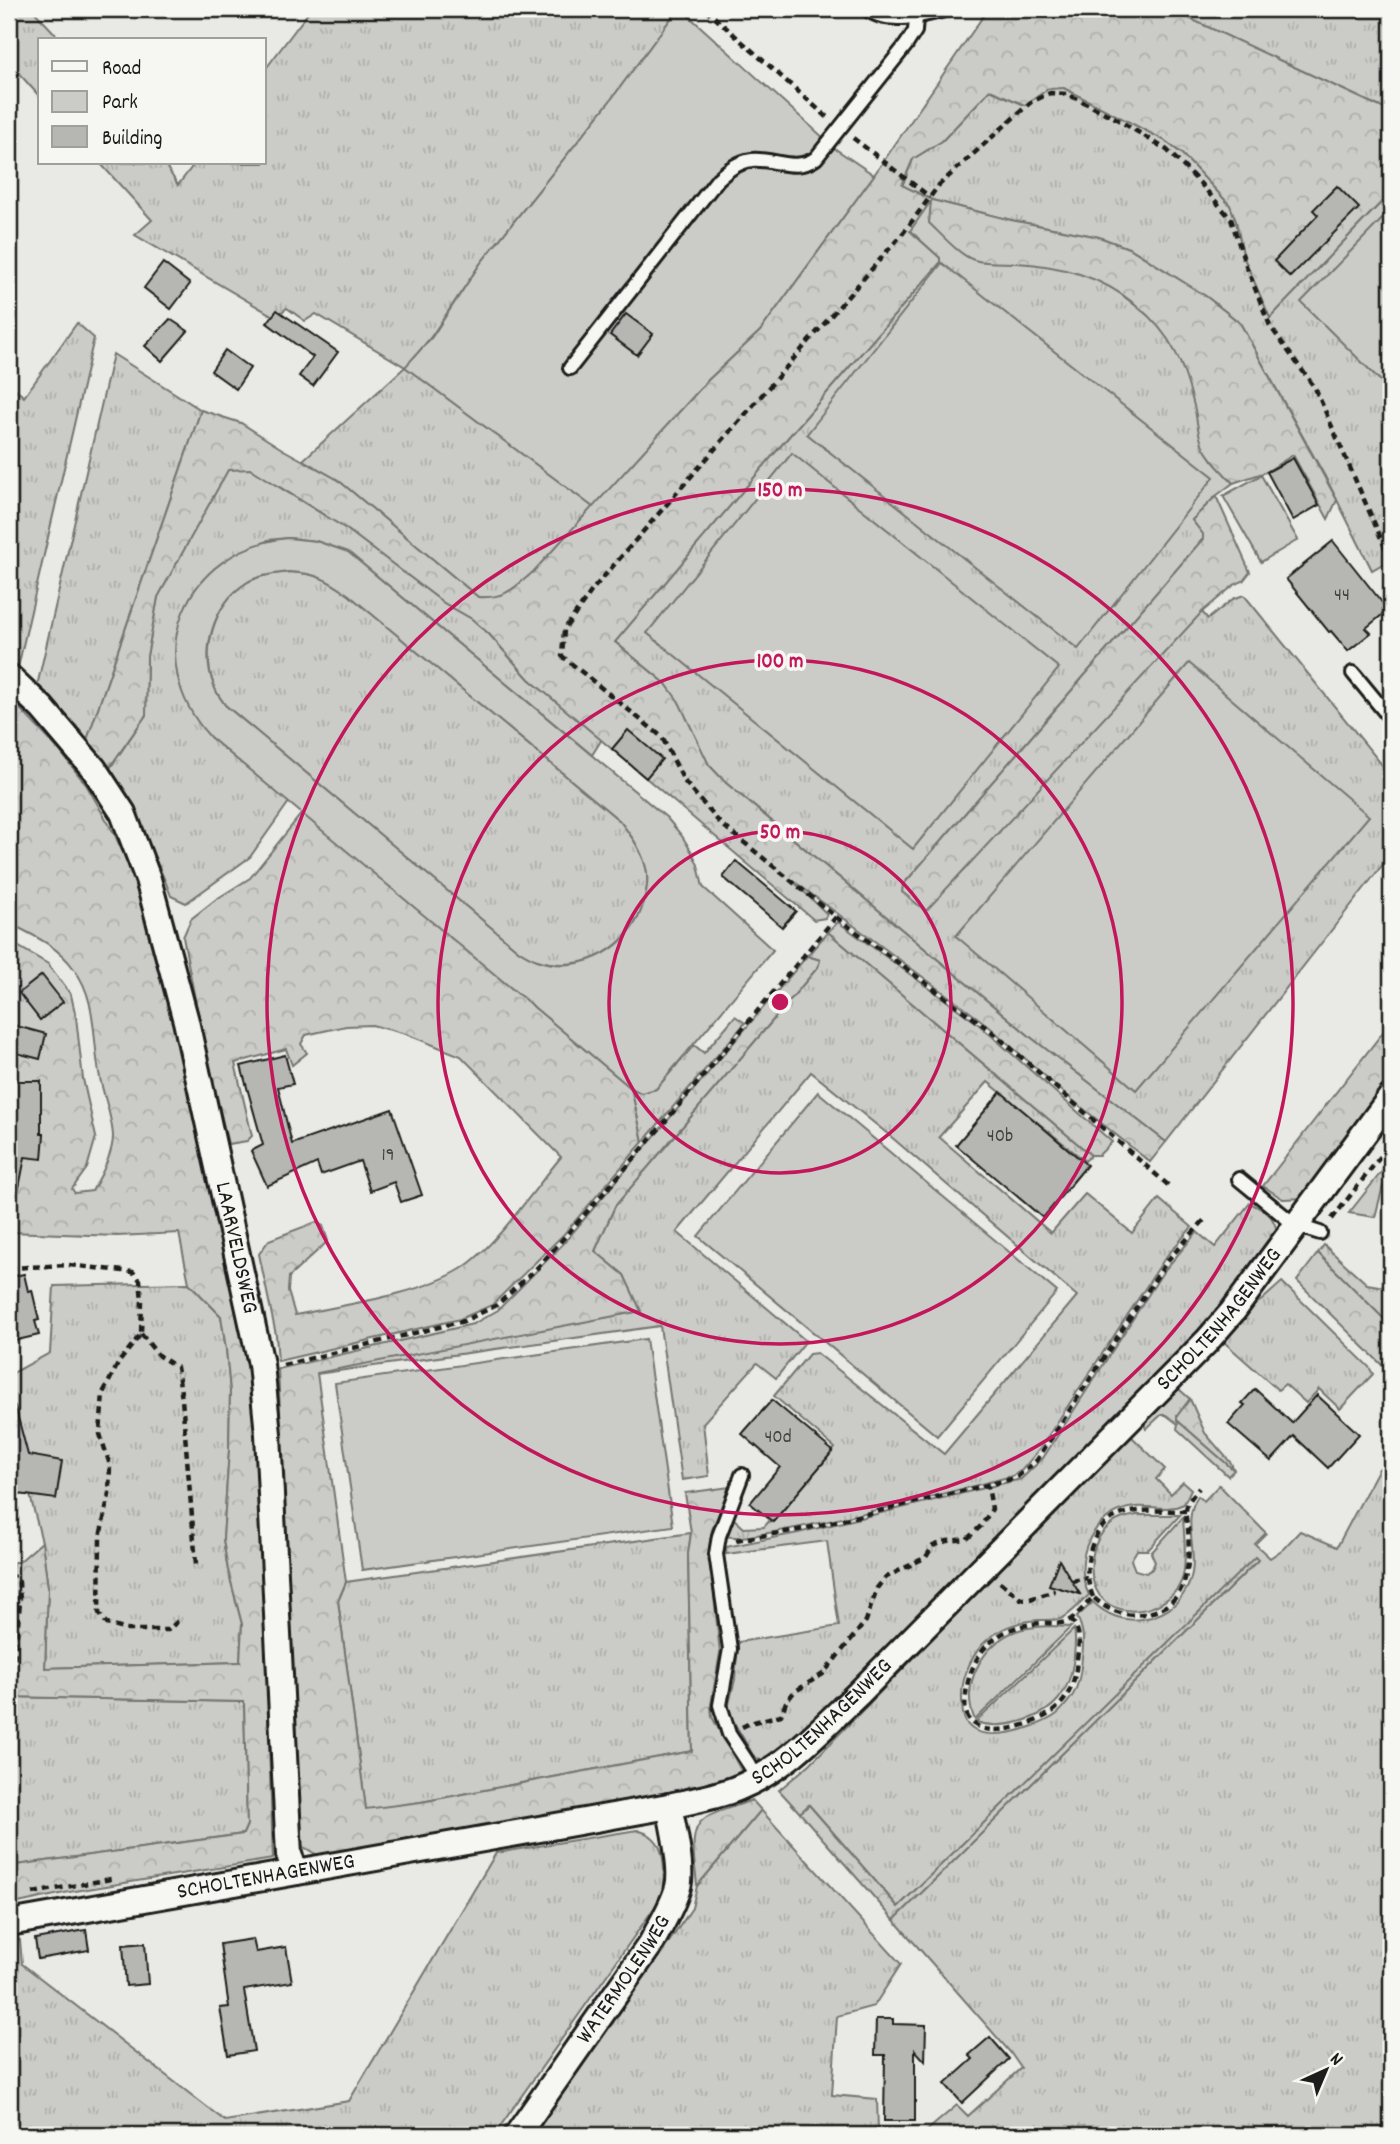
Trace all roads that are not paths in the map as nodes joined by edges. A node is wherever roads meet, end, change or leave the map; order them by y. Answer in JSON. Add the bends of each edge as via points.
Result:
{"nodes":[{"id":1,"x":867,"y":9,"type":"edge"},
{"id":2,"x":948,"y":9,"type":"edge"},
{"id":3,"x":916,"y":17,"type":"junction"},
{"id":4,"x":570,"y":368,"type":"dead end"},
{"id":5,"x":1353,"y":673,"type":"dead end"},
{"id":6,"x":9,"y":677,"type":"edge"},
{"id":7,"x":1391,"y":719,"type":"edge"},
{"id":8,"x":1391,"y":1097,"type":"edge"},
{"id":9,"x":1238,"y":1179,"type":"dead end"},
{"id":10,"x":1296,"y":1225,"type":"junction"},
{"id":11,"x":1320,"y":1233,"type":"dead end"},
{"id":12,"x":742,"y":1475,"type":"dead end"},
{"id":13,"x":758,"y":1778,"type":"junction"},
{"id":14,"x":670,"y":1806,"type":"junction"},
{"id":15,"x":296,"y":1872,"type":"junction"},
{"id":16,"x":9,"y":1923,"type":"edge"},
{"id":17,"x":517,"y":2135,"type":"edge"}],
"edges":[{"from":1,"to":3,"type":"lane","via":[[892,17]]},
{"from":2,"to":3,"type":"lane"},
{"from":3,"to":4,"type":"lane","via":[[915,31],[906,45],[816,158],[802,166],[752,160],[735,165],[718,178]]},
{"from":5,"to":7,"type":"lane"},
{"from":6,"to":15,"type":"street","name":"LAARVELDSWEG","via":[[94,769],[123,813],[148,879],[186,1021],[262,1371],[289,1855]]},
{"from":8,"to":10,"type":"street","name":"SCHOLTENHAGENWEG"},
{"from":9,"to":10,"type":"lane"},
{"from":10,"to":11,"type":"lane"},
{"from":10,"to":13,"type":"street","name":"SCHOLTENHAGENWEG","via":[[1207,1341],[858,1694],[808,1741]]},
{"from":12,"to":13,"type":"lane","via":[[716,1554],[730,1649],[720,1705],[729,1734]]},
{"from":13,"to":14,"type":"street","name":"SCHOLTENHAGENWEG","via":[[730,1791]]},
{"from":14,"to":15,"type":"street","name":"SCHOLTENHAGENWEG"},
{"from":14,"to":17,"type":"street","name":"WATERMOLENWEG","via":[[679,1885],[669,1909],[652,1942]]},
{"from":15,"to":16,"type":"street","name":"SCHOLTENHAGENWEG"}]}
